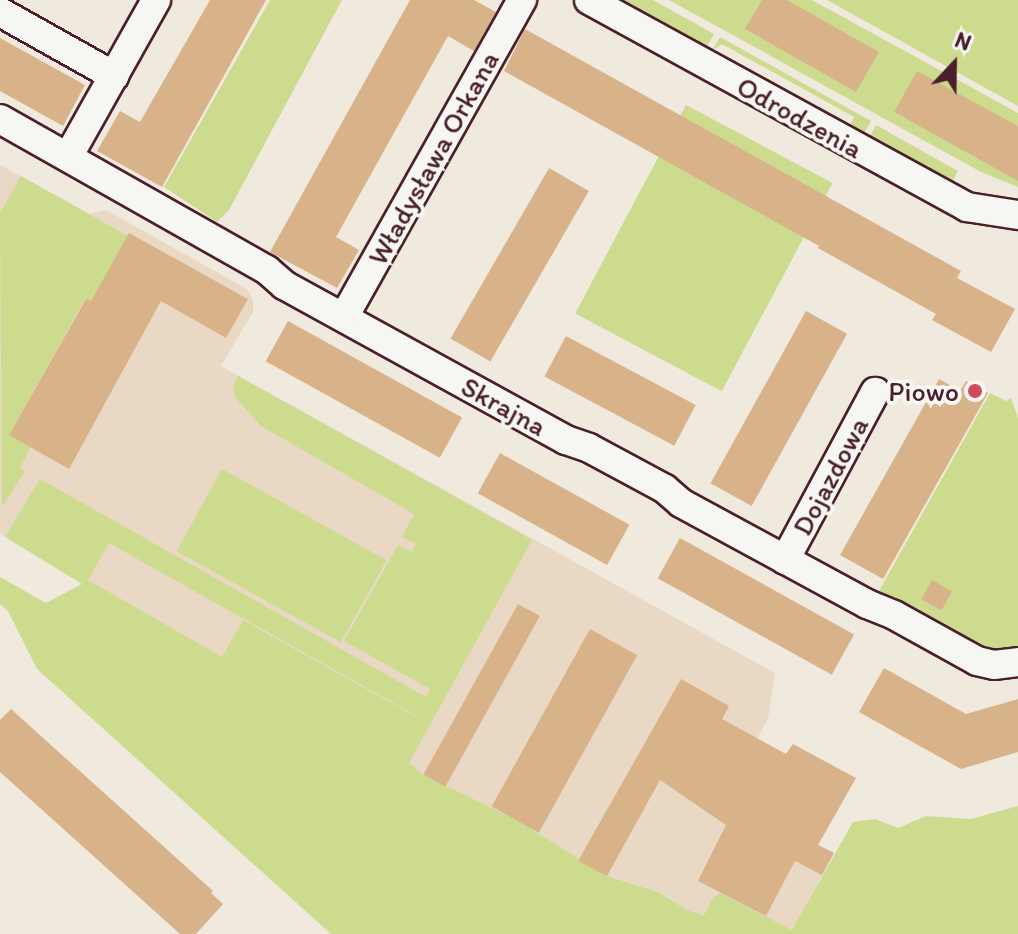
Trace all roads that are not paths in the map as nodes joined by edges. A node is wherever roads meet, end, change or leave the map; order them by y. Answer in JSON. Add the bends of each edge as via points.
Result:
{"nodes":[{"id":1,"x":156,"y":0,"type":"edge"},
{"id":2,"x":522,"y":0,"type":"edge"},
{"id":3,"x":589,"y":0,"type":"edge"},
{"id":4,"x":0,"y":12,"type":"edge"},
{"id":5,"x":114,"y":76,"type":"junction"},
{"id":6,"x":0,"y":119,"type":"edge"},
{"id":7,"x":68,"y":157,"type":"junction"},
{"id":8,"x":1018,"y":215,"type":"edge"},
{"id":9,"x":344,"y":317,"type":"junction"},
{"id":10,"x":875,"y":392,"type":"dead end"},
{"id":11,"x":785,"y":560,"type":"junction"},
{"id":12,"x":1018,"y":662,"type":"edge"}],
"edges":[{"from":1,"to":5,"type":"street"},
{"from":2,"to":9,"type":"street","name":"Władysława Orkana"},
{"from":3,"to":8,"type":"street","name":"Odrodzenia","via":[[967,207]]},
{"from":4,"to":5,"type":"street"},
{"from":5,"to":7,"type":"street"},
{"from":6,"to":7,"type":"street","name":"Skrajna"},
{"from":7,"to":9,"type":"street","name":"Skrajna"},
{"from":9,"to":11,"type":"street","name":"Skrajna","via":[[665,489]]},
{"from":10,"to":11,"type":"street","name":"Dojazdowa"},
{"from":11,"to":12,"type":"street","name":"Skrajna","via":[[977,661]]}]}
